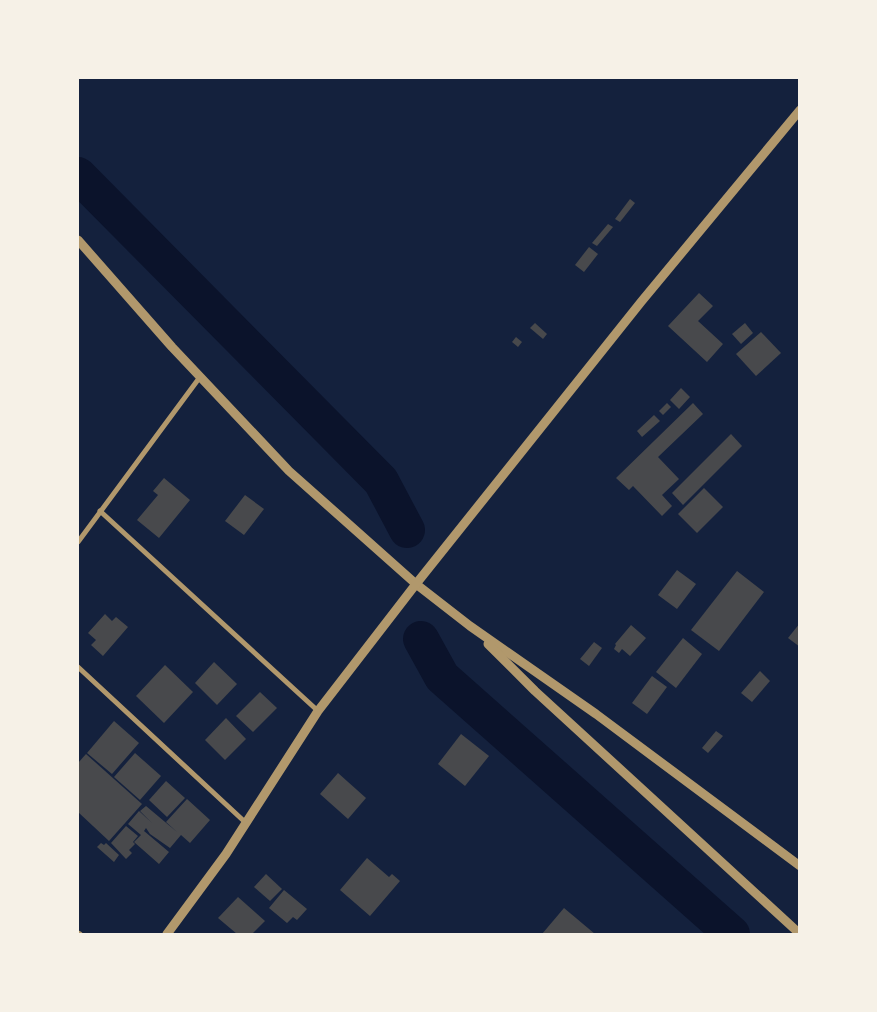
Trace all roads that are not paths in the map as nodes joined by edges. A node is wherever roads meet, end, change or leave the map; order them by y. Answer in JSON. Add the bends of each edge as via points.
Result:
{"nodes":[{"id":1,"x":800,"y":110,"type":"edge"},
{"id":2,"x":78,"y":240,"type":"edge"},
{"id":3,"x":200,"y":377,"type":"junction"},
{"id":4,"x":100,"y":511,"type":"junction"},
{"id":5,"x":78,"y":542,"type":"edge"},
{"id":6,"x":416,"y":584,"type":"junction"},
{"id":7,"x":470,"y":626,"type":"junction"},
{"id":8,"x":78,"y":667,"type":"edge"},
{"id":9,"x":318,"y":711,"type":"junction"},
{"id":10,"x":246,"y":823,"type":"junction"},
{"id":11,"x":800,"y":866,"type":"edge"},
{"id":12,"x":167,"y":934,"type":"edge"},
{"id":13,"x":800,"y":934,"type":"edge"}],
"edges":[{"from":1,"to":6,"type":"street"},
{"from":2,"to":3,"type":"street"},
{"from":3,"to":4,"type":"street"},
{"from":3,"to":6,"type":"street","via":[[289,471]]},
{"from":4,"to":5,"type":"street"},
{"from":4,"to":9,"type":"street"},
{"from":6,"to":7,"type":"street"},
{"from":6,"to":9,"type":"street"},
{"from":7,"to":11,"type":"street","via":[[596,714]]},
{"from":7,"to":13,"type":"street","via":[[535,691]]},
{"from":8,"to":10,"type":"street"},
{"from":9,"to":10,"type":"street"},
{"from":10,"to":12,"type":"street"}]}
